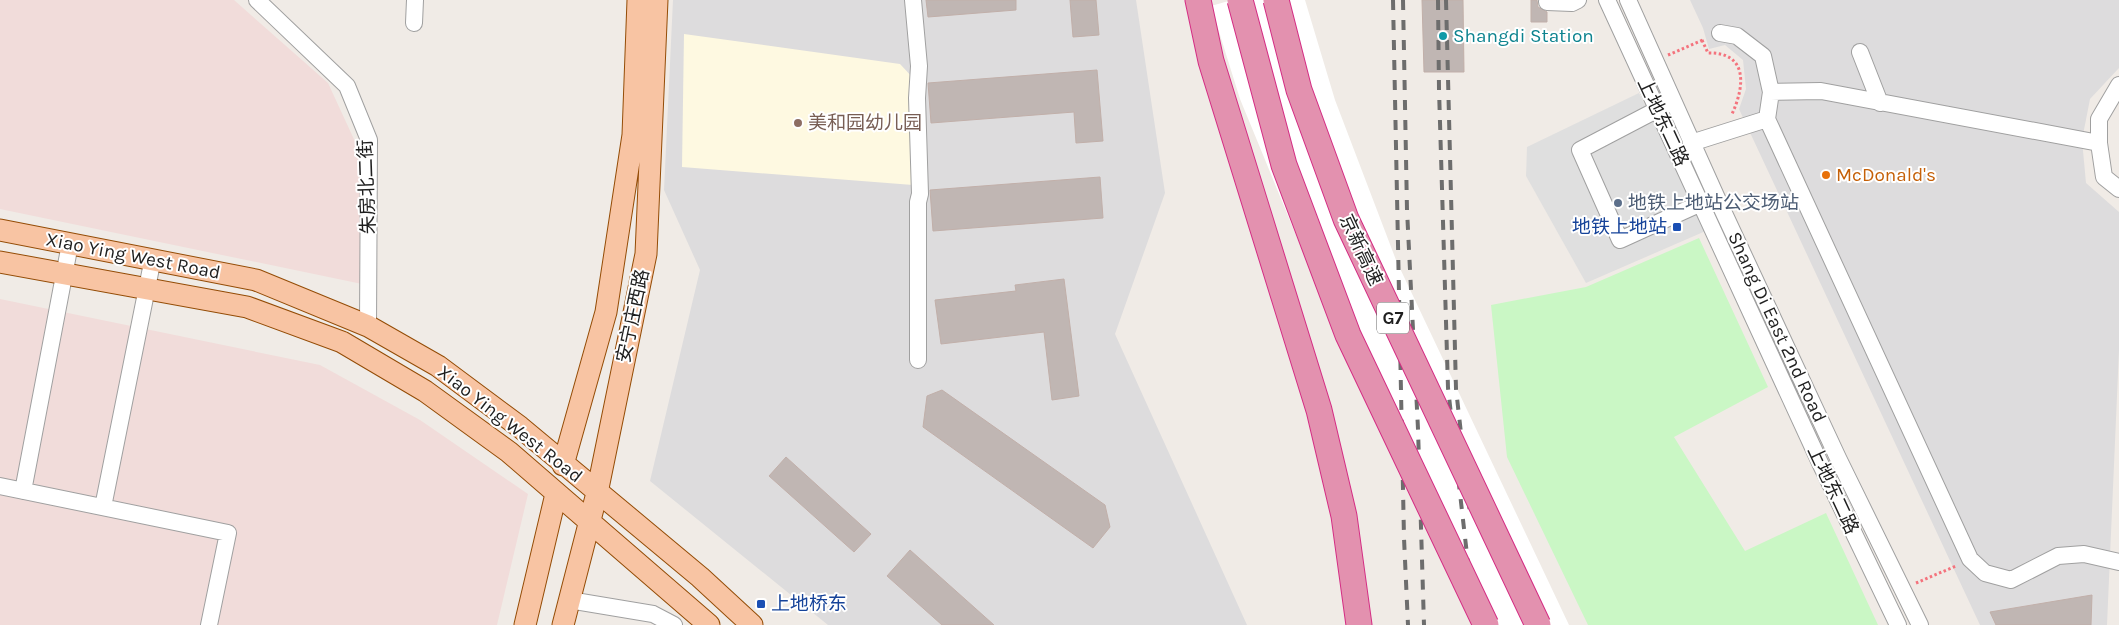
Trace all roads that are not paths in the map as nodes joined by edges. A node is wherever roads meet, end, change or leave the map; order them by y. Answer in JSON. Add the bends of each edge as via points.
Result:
{"nodes":[{"id":1,"x":257,"y":0,"type":"edge"},
{"id":2,"x":415,"y":0,"type":"edge"},
{"id":3,"x":638,"y":0,"type":"edge"},
{"id":4,"x":657,"y":0,"type":"edge"},
{"id":5,"x":913,"y":0,"type":"edge"},
{"id":6,"x":1198,"y":0,"type":"edge"},
{"id":7,"x":1240,"y":0,"type":"edge"},
{"id":8,"x":1276,"y":0,"type":"edge"},
{"id":9,"x":1578,"y":0,"type":"edge"},
{"id":10,"x":1607,"y":0,"type":"edge"},
{"id":11,"x":1628,"y":0,"type":"edge"},
{"id":12,"x":1547,"y":2,"type":"dead end"},
{"id":13,"x":414,"y":23,"type":"dead end"},
{"id":14,"x":1720,"y":33,"type":"road end"},
{"id":15,"x":1860,"y":52,"type":"dead end"},
{"id":16,"x":2119,"y":85,"type":"edge"},
{"id":17,"x":1771,"y":92,"type":"junction"},
{"id":18,"x":1673,"y":102,"type":"junction"},
{"id":19,"x":1880,"y":103,"type":"junction"},
{"id":20,"x":1658,"y":110,"type":"junction"},
{"id":21,"x":1767,"y":119,"type":"junction"},
{"id":22,"x":1691,"y":143,"type":"junction"},
{"id":23,"x":2099,"y":143,"type":"junction"},
{"id":24,"x":2119,"y":189,"type":"edge"},
{"id":25,"x":1716,"y":196,"type":"junction"},
{"id":26,"x":1700,"y":203,"type":"junction"},
{"id":27,"x":0,"y":230,"type":"edge"},
{"id":28,"x":70,"y":244,"type":"junction"},
{"id":29,"x":153,"y":258,"type":"junction"},
{"id":30,"x":0,"y":262,"type":"edge"},
{"id":31,"x":64,"y":274,"type":"junction"},
{"id":32,"x":147,"y":289,"type":"junction"},
{"id":33,"x":368,"y":326,"type":"junction"},
{"id":34,"x":918,"y":360,"type":"dead end"},
{"id":35,"x":563,"y":465,"type":"junction"},
{"id":36,"x":0,"y":486,"type":"edge"},
{"id":37,"x":23,"y":491,"type":"junction"},
{"id":38,"x":597,"y":493,"type":"junction"},
{"id":39,"x":556,"y":494,"type":"junction"},
{"id":40,"x":103,"y":507,"type":"junction"},
{"id":41,"x":590,"y":523,"type":"junction"},
{"id":42,"x":2119,"y":562,"type":"edge"},
{"id":43,"x":569,"y":600,"type":"junction"},
{"id":44,"x":209,"y":625,"type":"edge"},
{"id":45,"x":525,"y":625,"type":"edge"},
{"id":46,"x":563,"y":625,"type":"edge"},
{"id":47,"x":674,"y":625,"type":"edge"},
{"id":48,"x":709,"y":625,"type":"edge"},
{"id":49,"x":752,"y":625,"type":"edge"},
{"id":50,"x":1359,"y":625,"type":"edge"},
{"id":51,"x":1486,"y":625,"type":"edge"},
{"id":52,"x":1538,"y":625,"type":"edge"},
{"id":53,"x":1898,"y":625,"type":"edge"},
{"id":54,"x":1920,"y":625,"type":"edge"}],
"edges":[{"from":1,"to":33,"type":"street","name":"朱房北二街","via":[[347,86],[369,140]]},
{"from":2,"to":13,"type":"street"},
{"from":3,"to":35,"type":"main road","via":[[633,135],[606,312]]},
{"from":4,"to":38,"type":"main road","name":"安宁庄西路","via":[[646,254]]},
{"from":5,"to":34,"type":"street","via":[[919,66]]},
{"from":6,"to":50,"type":"highway","via":[[1211,60],[1319,410],[1344,516]]},
{"from":7,"to":51,"type":"highway","name":"京新高速","number":"G7","bridge":true,"via":[[1284,165],[1348,335]]},
{"from":8,"to":52,"type":"highway","name":"京新高速","number":"G7","bridge":true,"via":[[1299,90],[1346,219]]},
{"from":9,"to":12,"type":"street","via":[[1572,3]]},
{"from":10,"to":20,"type":"street","name":"上地东二路"},
{"from":11,"to":18,"type":"street","name":"Shang Di East 2nd Road"},
{"from":14,"to":17,"type":"street","via":[[1737,36],[1763,56]]},
{"from":15,"to":19,"type":"street"},
{"from":16,"to":23,"type":"street","via":[[2099,119]]},
{"from":17,"to":19,"type":"street","via":[[1821,91]]},
{"from":17,"to":21,"type":"street"},
{"from":18,"to":20,"type":"street"},
{"from":18,"to":22,"type":"street","name":"Shang Di East 2nd Road"},
{"from":19,"to":23,"type":"street"},
{"from":20,"to":26,"type":"street","name":"上地东二路"},
{"from":20,"to":26,"type":"street","via":[[1580,150],[1620,240]]},
{"from":21,"to":22,"type":"street"},
{"from":21,"to":42,"type":"street","via":[[1970,559],[1985,573],[2011,580],[2058,556],[2084,554]]},
{"from":22,"to":25,"type":"street","name":"Shang Di East 2nd Road"},
{"from":23,"to":24,"type":"street","via":[[2104,177]]},
{"from":25,"to":26,"type":"street"},
{"from":25,"to":54,"type":"street","name":"Shang Di East 2nd Road"},
{"from":26,"to":53,"type":"street","name":"上地东二路","via":[[1820,465]]},
{"from":27,"to":28,"type":"main road","name":"Xiao Ying West Road"},
{"from":28,"to":29,"type":"main road","name":"Xiao Ying West Road"},
{"from":28,"to":31,"type":"street"},
{"from":29,"to":32,"type":"street"},
{"from":29,"to":33,"type":"main road","name":"Xiao Ying West Road","via":[[256,280]]},
{"from":30,"to":31,"type":"main road","name":"Xiao Ying West Road"},
{"from":31,"to":32,"type":"main road","name":"Xiao Ying West Road"},
{"from":31,"to":37,"type":"street"},
{"from":32,"to":39,"type":"main road","name":"Xiao Ying West Road","via":[[247,307],[342,342],[425,391],[509,452]]},
{"from":32,"to":40,"type":"street"},
{"from":33,"to":35,"type":"main road","name":"Xiao Ying West Road","via":[[438,366],[520,427]]},
{"from":35,"to":38,"type":"main road","name":"Xiao Ying West Road"},
{"from":35,"to":39,"type":"street"},
{"from":36,"to":37,"type":"street"},
{"from":37,"to":40,"type":"street"},
{"from":38,"to":41,"type":"main road","name":"安宁庄西路"},
{"from":38,"to":49,"type":"main road","name":"Xiao Ying West Road","via":[[700,577]]},
{"from":39,"to":41,"type":"main road","name":"Xiao Ying West Road"},
{"from":39,"to":45,"type":"main road"},
{"from":40,"to":44,"type":"street","via":[[228,533]]},
{"from":41,"to":43,"type":"main road","name":"安宁庄西路"},
{"from":41,"to":48,"type":"main road","name":"Xiao Ying West Road"},
{"from":43,"to":46,"type":"main road","name":"安宁庄西路"},
{"from":43,"to":47,"type":"street","via":[[653,614]]}]}
